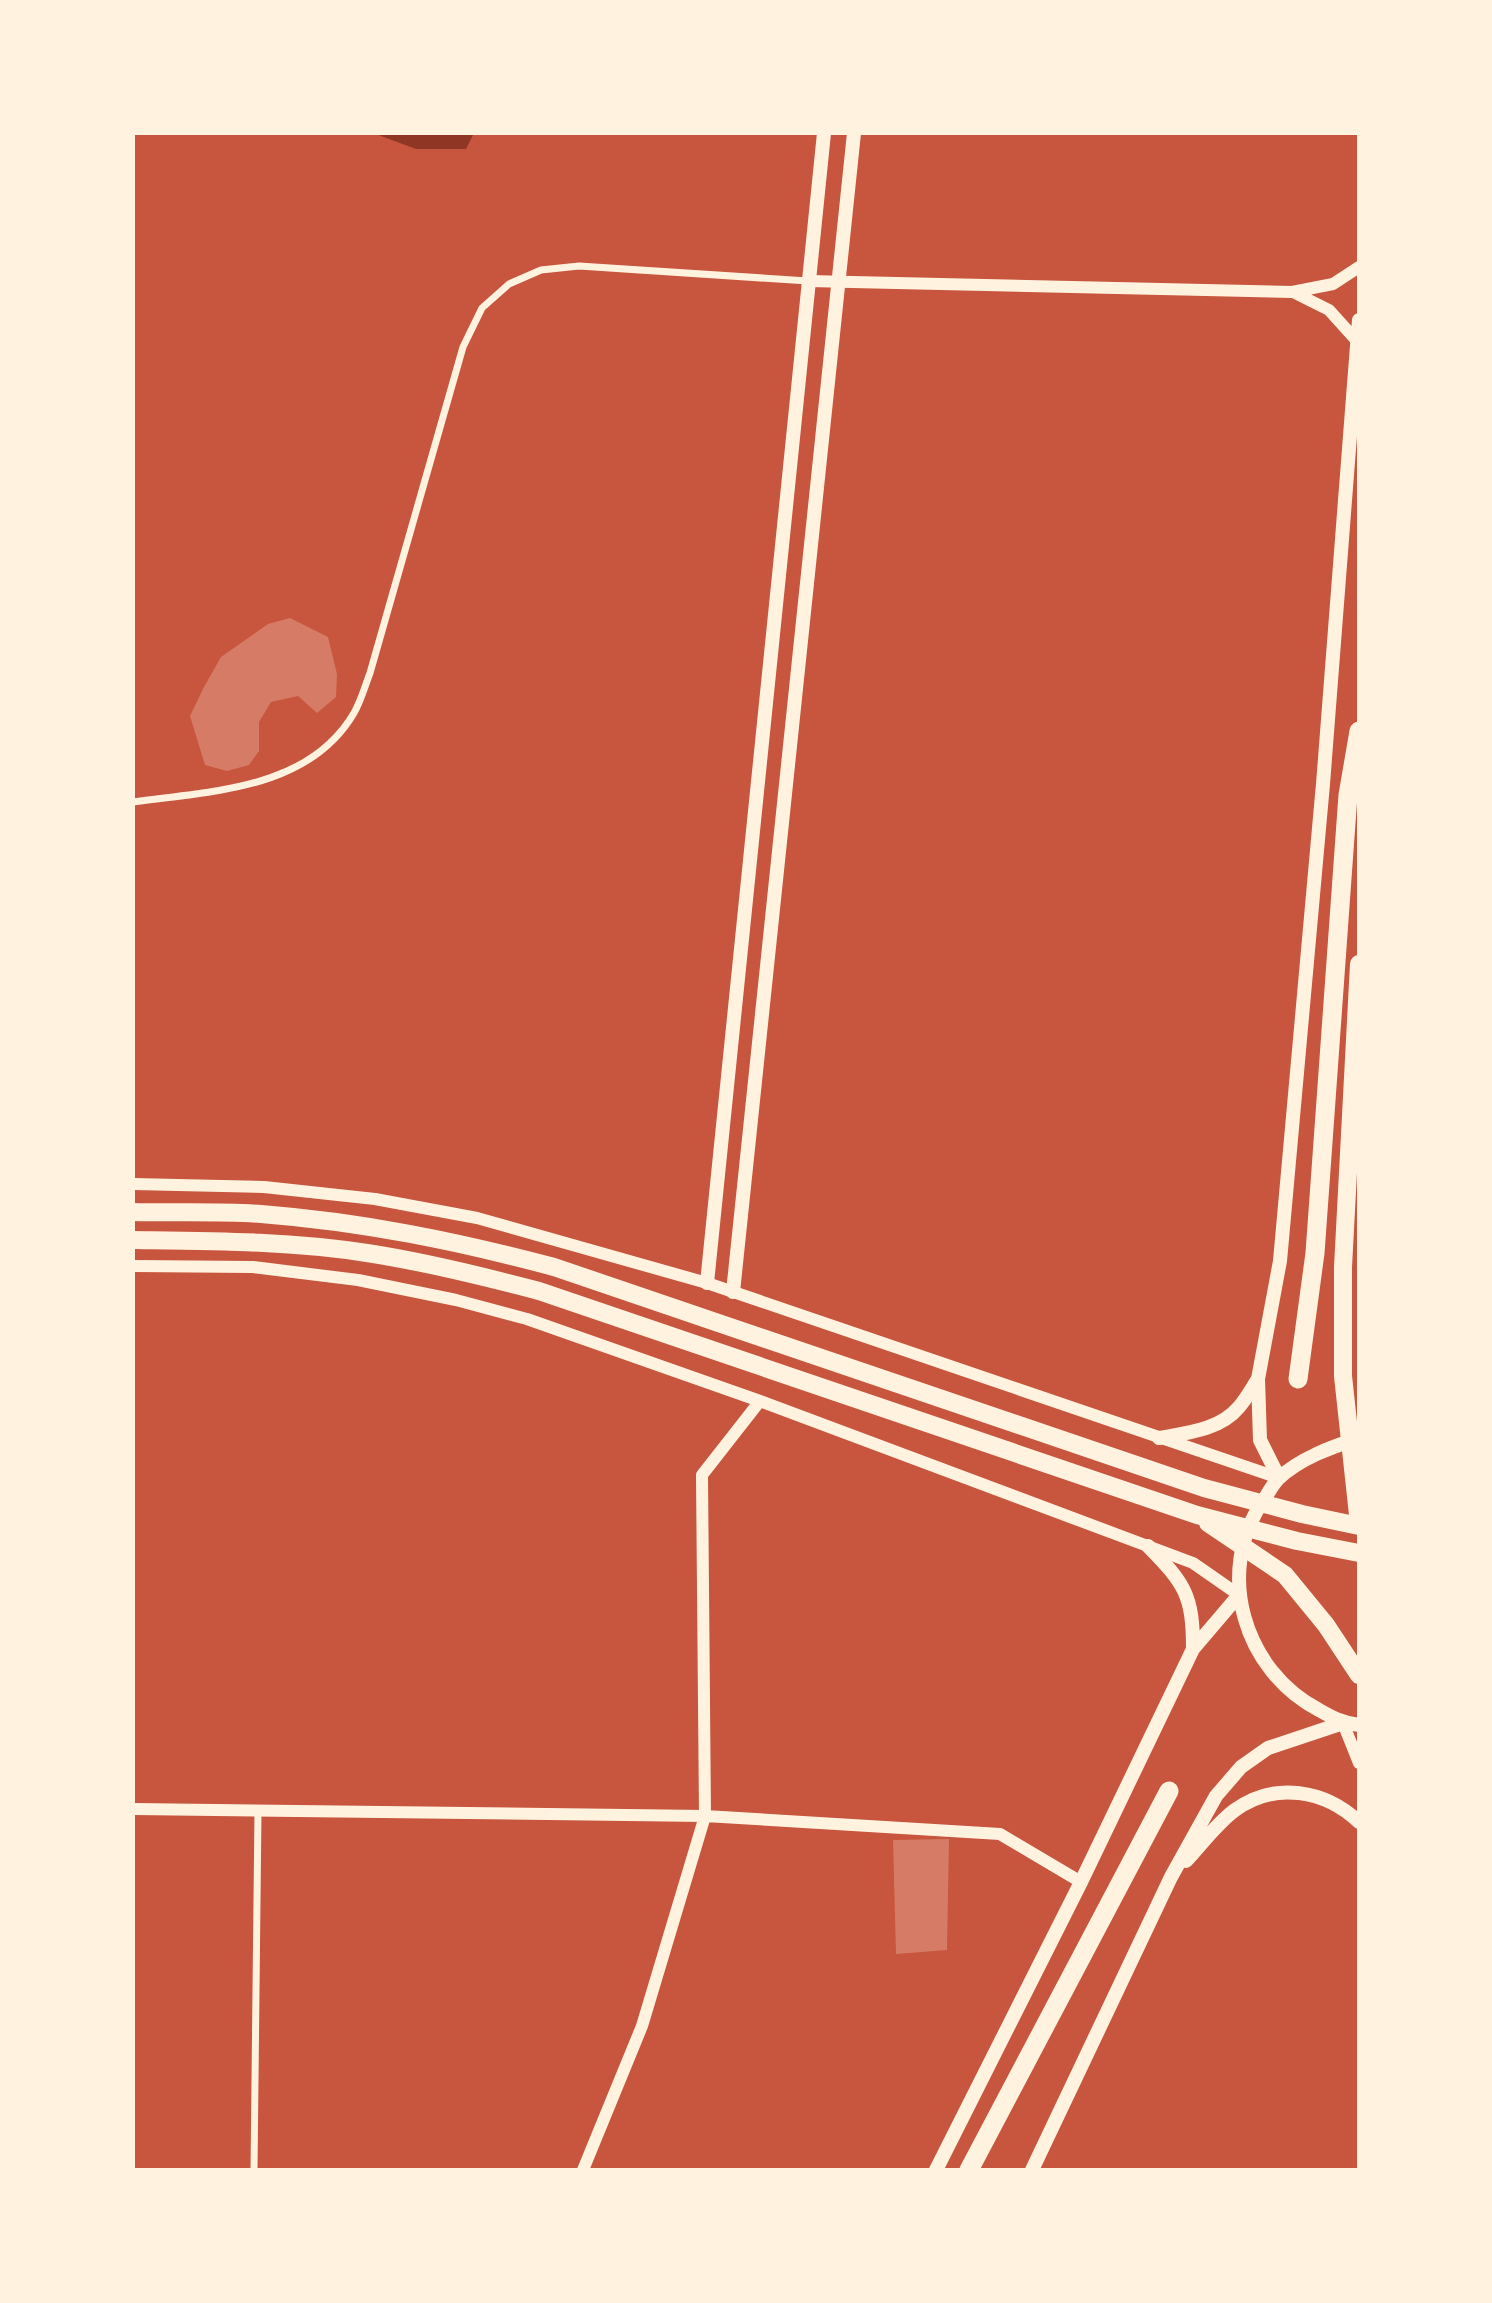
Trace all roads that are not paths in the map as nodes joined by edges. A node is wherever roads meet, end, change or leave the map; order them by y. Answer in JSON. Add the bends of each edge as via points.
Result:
{"nodes":[{"id":1,"x":824,"y":133,"type":"edge"},
{"id":2,"x":854,"y":133,"type":"edge"},
{"id":3,"x":1359,"y":267,"type":"edge"},
{"id":4,"x":808,"y":281,"type":"junction"},
{"id":5,"x":839,"y":283,"type":"junction"},
{"id":6,"x":1292,"y":292,"type":"junction"},
{"id":7,"x":1359,"y":320,"type":"edge"},
{"id":8,"x":1357,"y":341,"type":"edge"},
{"id":9,"x":1359,"y":731,"type":"edge"},
{"id":10,"x":133,"y":802,"type":"edge"},
{"id":11,"x":1359,"y":964,"type":"edge"},
{"id":12,"x":133,"y":1184,"type":"edge"},
{"id":13,"x":133,"y":1212,"type":"edge"},
{"id":14,"x":133,"y":1240,"type":"edge"},
{"id":15,"x":133,"y":1266,"type":"edge"},
{"id":16,"x":707,"y":1283,"type":"junction"},
{"id":17,"x":733,"y":1292,"type":"junction"},
{"id":18,"x":1258,"y":1379,"type":"junction"},
{"id":19,"x":1298,"y":1379,"type":"dead end"},
{"id":20,"x":760,"y":1401,"type":"junction"},
{"id":21,"x":1158,"y":1438,"type":"junction"},
{"id":22,"x":1359,"y":1438,"type":"edge"},
{"id":23,"x":1279,"y":1478,"type":"junction"},
{"id":24,"x":1197,"y":1515,"type":"junction"},
{"id":25,"x":1359,"y":1525,"type":"edge"},
{"id":26,"x":1148,"y":1546,"type":"junction"},
{"id":27,"x":1359,"y":1553,"type":"edge"},
{"id":28,"x":1239,"y":1595,"type":"junction"},
{"id":29,"x":1193,"y":1649,"type":"junction"},
{"id":30,"x":1359,"y":1675,"type":"edge"},
{"id":31,"x":1343,"y":1723,"type":"junction"},
{"id":32,"x":1359,"y":1725,"type":"edge"},
{"id":33,"x":1359,"y":1763,"type":"edge"},
{"id":34,"x":1169,"y":1791,"type":"dead end"},
{"id":35,"x":133,"y":1809,"type":"edge"},
{"id":36,"x":258,"y":1811,"type":"junction"},
{"id":37,"x":705,"y":1816,"type":"junction"},
{"id":38,"x":1359,"y":1822,"type":"edge"},
{"id":39,"x":1171,"y":1877,"type":"junction"},
{"id":40,"x":1081,"y":1882,"type":"junction"},
{"id":41,"x":254,"y":2170,"type":"edge"},
{"id":42,"x":583,"y":2170,"type":"edge"},
{"id":43,"x":936,"y":2170,"type":"edge"},
{"id":44,"x":969,"y":2170,"type":"edge"},
{"id":45,"x":1032,"y":2170,"type":"edge"}],
"edges":[{"from":1,"to":4,"type":"main road"},
{"from":2,"to":5,"type":"main road"},
{"from":3,"to":6,"type":"street","via":[[1333,284]]},
{"from":4,"to":5,"type":"street"},
{"from":4,"to":10,"type":"street","via":[[579,266],[541,270],[509,284],[482,308],[463,348],[370,673],[354,713],[326,747],[291,770],[248,786]]},
{"from":4,"to":16,"type":"main road"},
{"from":5,"to":6,"type":"street"},
{"from":5,"to":17,"type":"main road"},
{"from":6,"to":8,"type":"street","via":[[1329,310]]},
{"from":7,"to":8,"type":"main road"},
{"from":8,"to":18,"type":"main road","via":[[1280,1261]]},
{"from":9,"to":19,"type":"highway","via":[[1348,795],[1315,1254]]},
{"from":11,"to":25,"type":"main road","via":[[1343,1267],[1343,1376]]},
{"from":12,"to":16,"type":"street","via":[[264,1187],[375,1199],[477,1218]]},
{"from":13,"to":25,"type":"main road","via":[[259,1214],[373,1226],[471,1245],[554,1267],[1204,1488]]},
{"from":14,"to":24,"type":"main road","via":[[366,1252],[462,1270],[552,1295]]},
{"from":15,"to":20,"type":"street","via":[[253,1267],[358,1280],[456,1300],[527,1319]]},
{"from":16,"to":17,"type":"street"},
{"from":17,"to":21,"type":"street"},
{"from":18,"to":21,"type":"main road","via":[[1221,1423]]},
{"from":18,"to":23,"type":"main road","via":[[1260,1440]]},
{"from":20,"to":26,"type":"street"},
{"from":20,"to":37,"type":"street","via":[[702,1475]]},
{"from":21,"to":23,"type":"street"},
{"from":22,"to":23,"type":"main road","via":[[1320,1451]]},
{"from":23,"to":28,"type":"main road","via":[[1250,1520],[1240,1553]]},
{"from":24,"to":27,"type":"main road"},
{"from":24,"to":30,"type":"main road","via":[[1285,1575]]},
{"from":26,"to":28,"type":"street","via":[[1192,1563]]},
{"from":26,"to":29,"type":"main road","via":[[1188,1595]]},
{"from":28,"to":29,"type":"main road"},
{"from":28,"to":31,"type":"main road","via":[[1250,1637],[1272,1673],[1303,1702]]},
{"from":29,"to":40,"type":"main road"},
{"from":31,"to":32,"type":"main road"},
{"from":31,"to":33,"type":"street"},
{"from":31,"to":39,"type":"main road","via":[[1268,1748],[1241,1767],[1216,1797]]},
{"from":34,"to":44,"type":"highway"},
{"from":35,"to":36,"type":"street"},
{"from":36,"to":37,"type":"street"},
{"from":36,"to":41,"type":"street"},
{"from":37,"to":40,"type":"street","via":[[1000,1834]]},
{"from":37,"to":42,"type":"street","via":[[642,2026]]},
{"from":38,"to":39,"type":"main road","via":[[1330,1801],[1304,1792],[1254,1799],[1234,1810]]},
{"from":39,"to":45,"type":"main road"},
{"from":40,"to":43,"type":"main road"}]}
